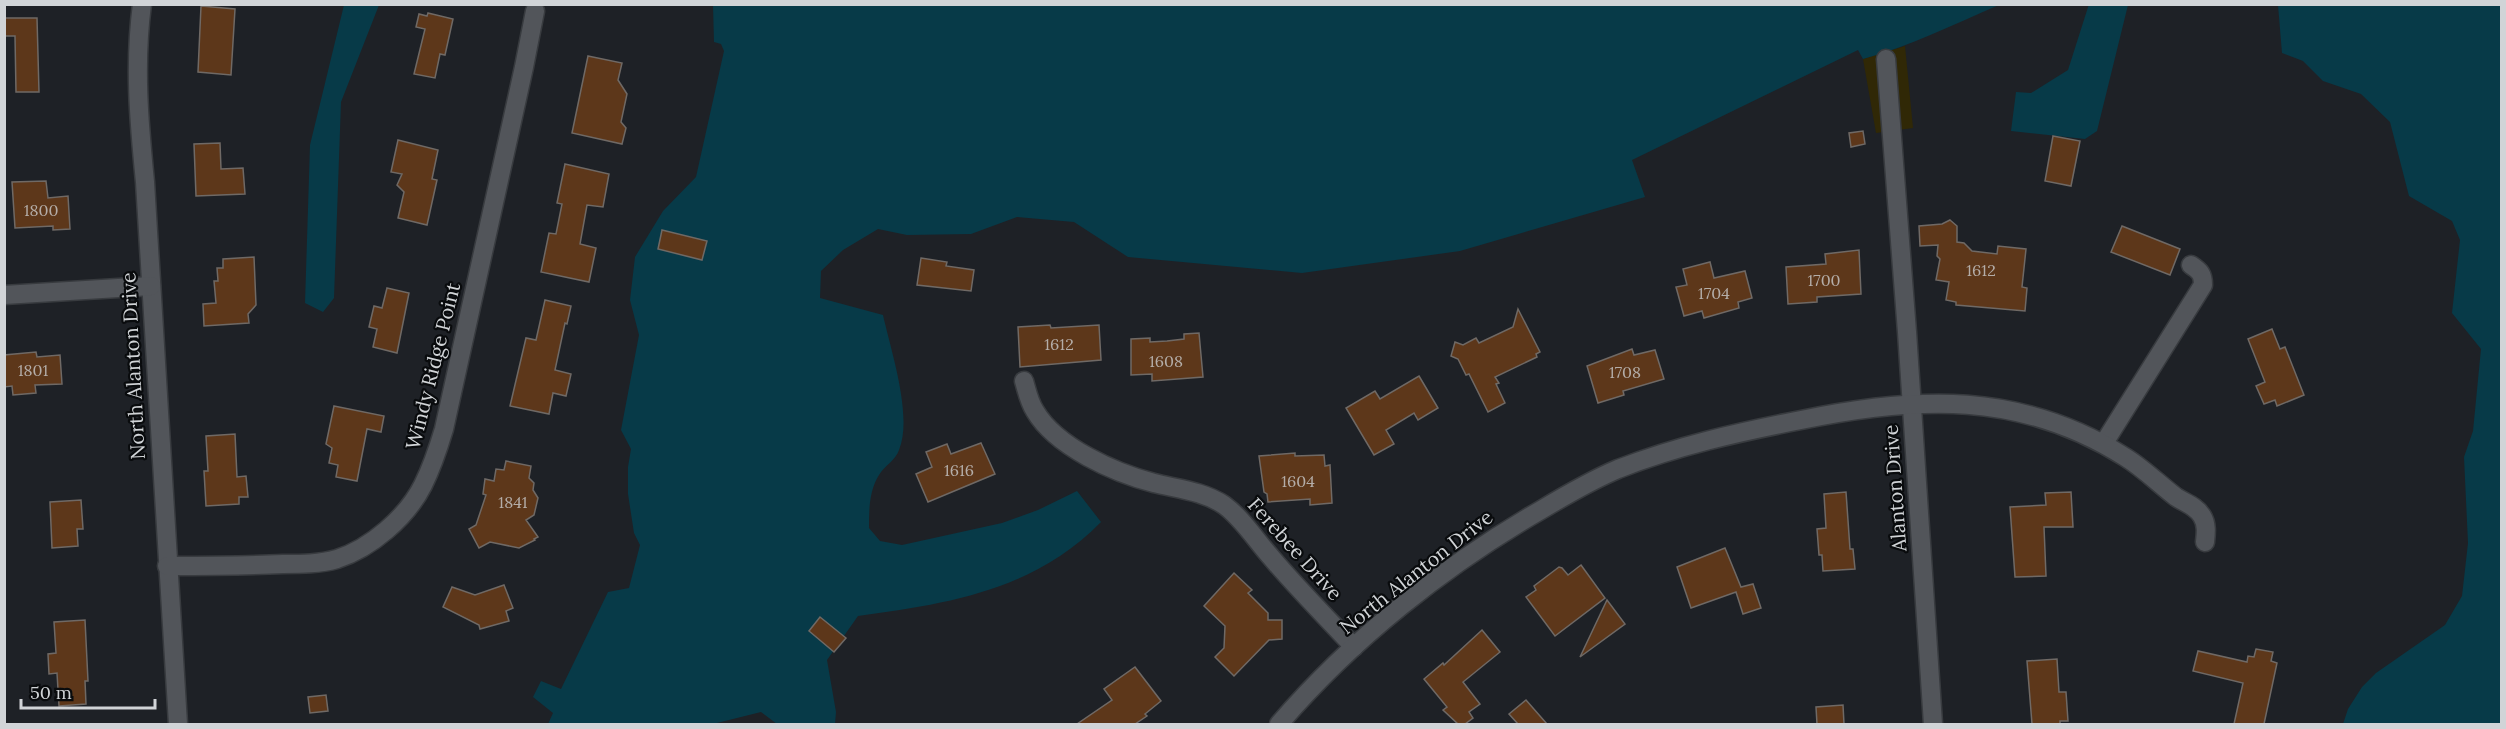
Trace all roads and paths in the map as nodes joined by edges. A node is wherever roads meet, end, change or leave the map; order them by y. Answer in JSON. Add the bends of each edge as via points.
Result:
{"nodes":[{"id":1,"x":142,"y":4,"type":"edge"},
{"id":2,"x":535,"y":11,"type":"dead end"},
{"id":3,"x":1886,"y":59,"type":"dead end"},
{"id":4,"x":2192,"y":265,"type":"dead end"},
{"id":5,"x":151,"y":286,"type":"junction"},
{"id":6,"x":4,"y":295,"type":"edge"},
{"id":7,"x":1024,"y":381,"type":"dead end"},
{"id":8,"x":1912,"y":404,"type":"junction"},
{"id":9,"x":2104,"y":443,"type":"junction"},
{"id":10,"x":2205,"y":542,"type":"dead end"},
{"id":11,"x":167,"y":566,"type":"junction"},
{"id":12,"x":1354,"y":647,"type":"junction"},
{"id":13,"x":178,"y":724,"type":"edge"},
{"id":14,"x":1279,"y":724,"type":"edge"},
{"id":15,"x":1933,"y":724,"type":"edge"}],
"edges":[{"from":1,"to":5,"type":"street","name":"North Alanton Drive","via":[[136,69]]},
{"from":2,"to":11,"type":"street","name":"Windy Ridge Point","via":[[444,429],[422,488],[372,542],[336,559],[260,566]]},
{"from":3,"to":8,"type":"street","name":"Alanton Drive"},
{"from":4,"to":9,"type":"street","via":[[2200,271],[2203,285]]},
{"from":5,"to":6,"type":"street"},
{"from":5,"to":11,"type":"street","name":"North Alanton Drive"},
{"from":7,"to":12,"type":"street","name":"Ferebee Drive","via":[[1035,411],[1062,441],[1127,474],[1195,492],[1224,506]]},
{"from":8,"to":9,"type":"street","name":"North Alanton Drive","via":[[2006,408]]},
{"from":8,"to":12,"type":"street","name":"North Alanton Drive","via":[[1838,412],[1755,429],[1614,471],[1554,502],[1474,552]]},
{"from":8,"to":15,"type":"street","name":"Alanton Drive"},
{"from":9,"to":10,"type":"street","name":"North Alanton Drive","via":[[2198,510],[2204,519]]},
{"from":11,"to":13,"type":"street","name":"North Alanton Drive"},
{"from":12,"to":14,"type":"street","name":"North Alanton Drive"}]}
